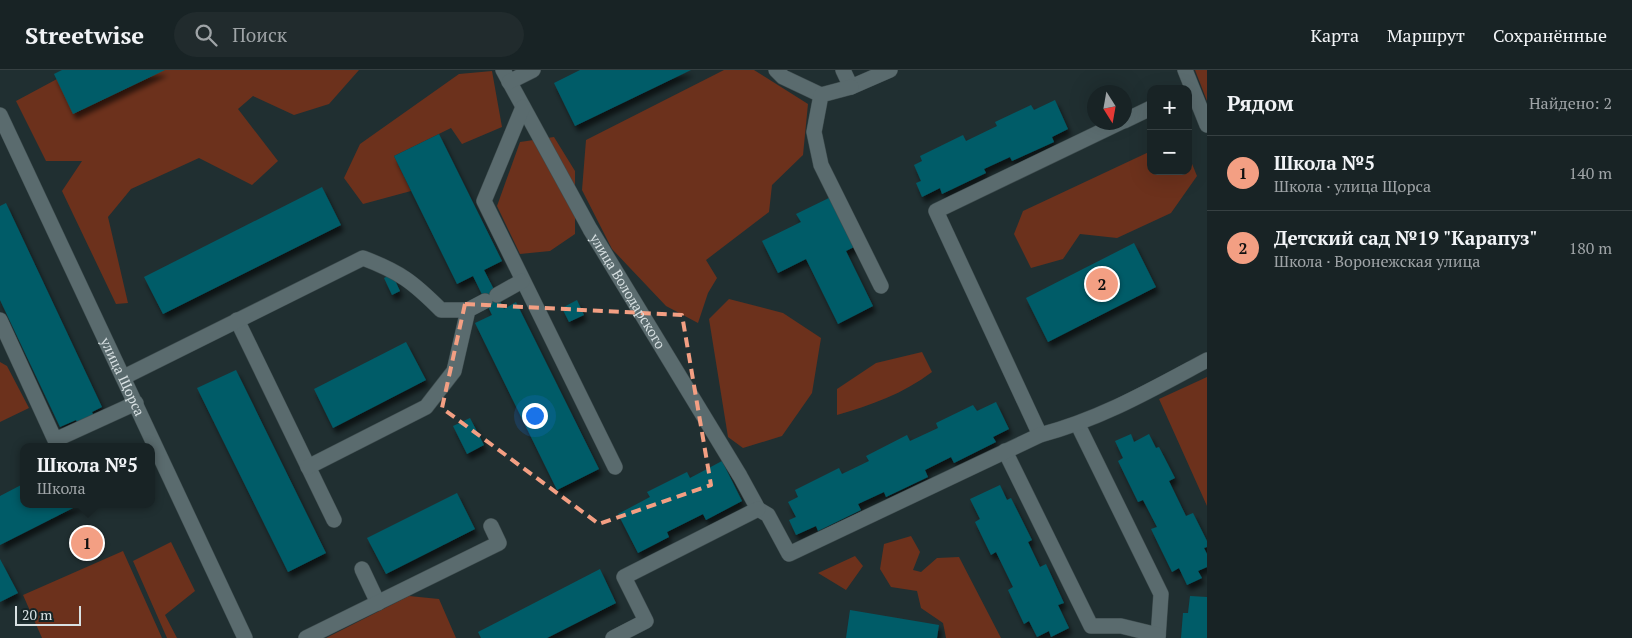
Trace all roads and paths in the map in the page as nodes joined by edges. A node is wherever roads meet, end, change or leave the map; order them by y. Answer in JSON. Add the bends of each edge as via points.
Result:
{"nodes":[{"id":1,"x":532,"y":70,"type":"edge"},
{"id":2,"x":776,"y":70,"type":"edge"},
{"id":3,"x":843,"y":70,"type":"edge"},
{"id":4,"x":890,"y":70,"type":"edge"},
{"id":5,"x":1185,"y":70,"type":"edge"},
{"id":6,"x":506,"y":76,"type":"edge"},
{"id":7,"x":1189,"y":85,"type":"edge"},
{"id":8,"x":851,"y":87,"type":"junction"},
{"id":9,"x":1192,"y":94,"type":"edge"},
{"id":10,"x":821,"y":95,"type":"junction"},
{"id":11,"x":523,"y":107,"type":"junction"},
{"id":12,"x":1147,"y":110,"type":"edge"},
{"id":13,"x":0,"y":115,"type":"edge"},
{"id":14,"x":1132,"y":117,"type":"edge"},
{"id":15,"x":1207,"y":125,"type":"edge"},
{"id":16,"x":1104,"y":130,"type":"edge"},
{"id":17,"x":522,"y":281,"type":"junction"},
{"id":18,"x":881,"y":286,"type":"dead end"},
{"id":19,"x":468,"y":310,"type":"junction"},
{"id":20,"x":0,"y":320,"type":"edge"},
{"id":21,"x":237,"y":320,"type":"junction"},
{"id":22,"x":1207,"y":360,"type":"edge"},
{"id":23,"x":124,"y":377,"type":"junction"},
{"id":24,"x":136,"y":403,"type":"junction"},
{"id":25,"x":1078,"y":425,"type":"junction"},
{"id":26,"x":1040,"y":435,"type":"junction"},
{"id":27,"x":155,"y":443,"type":"edge"},
{"id":28,"x":155,"y":444,"type":"edge"},
{"id":29,"x":1005,"y":451,"type":"junction"},
{"id":30,"x":615,"y":466,"type":"dead end"},
{"id":31,"x":308,"y":467,"type":"junction"},
{"id":32,"x":758,"y":509,"type":"junction"},
{"id":33,"x":334,"y":520,"type":"dead end"},
{"id":34,"x":491,"y":526,"type":"dead end"},
{"id":35,"x":362,"y":568,"type":"dead end"},
{"id":36,"x":378,"y":602,"type":"junction"},
{"id":37,"x":1158,"y":636,"type":"edge"},
{"id":38,"x":245,"y":638,"type":"edge"},
{"id":39,"x":306,"y":638,"type":"edge"},
{"id":40,"x":613,"y":638,"type":"edge"}],
"edges":[{"from":1,"to":6,"type":"street"},
{"from":2,"to":10,"type":"street","via":[[783,77]]},
{"from":3,"to":8,"type":"street"},
{"from":4,"to":8,"type":"street"},
{"from":5,"to":7,"type":"street"},
{"from":6,"to":11,"type":"street","name":"улица Володарского"},
{"from":8,"to":10,"type":"street"},
{"from":9,"to":15,"type":"street"},
{"from":10,"to":18,"type":"street","via":[[814,132],[822,165]]},
{"from":11,"to":17,"type":"street","via":[[484,201]]},
{"from":11,"to":32,"type":"street","name":"улица Володарского","via":[[590,228]]},
{"from":12,"to":14,"type":"street"},
{"from":13,"to":23,"type":"street","name":"улица Щорса"},
{"from":16,"to":26,"type":"street","via":[[936,211]]},
{"from":17,"to":19,"type":"street"},
{"from":17,"to":30,"type":"street"},
{"from":19,"to":21,"type":"street","via":[[441,310],[395,270],[363,258]]},
{"from":19,"to":31,"type":"street","via":[[454,371],[426,407]]},
{"from":20,"to":24,"type":"street","via":[[55,440]]},
{"from":21,"to":23,"type":"street"},
{"from":21,"to":31,"type":"street"},
{"from":22,"to":25,"type":"street"},
{"from":23,"to":24,"type":"street","name":"улица Щорса"},
{"from":24,"to":27,"type":"street","name":"улица Щорса"},
{"from":25,"to":26,"type":"street"},
{"from":25,"to":37,"type":"street","via":[[1161,594]]},
{"from":26,"to":29,"type":"street"},
{"from":28,"to":38,"type":"street","name":"улица Щорса"},
{"from":29,"to":32,"type":"street","name":"улица Володарского","via":[[789,554],[768,515]]},
{"from":29,"to":37,"type":"street","via":[[1091,626],[1121,626]]},
{"from":31,"to":33,"type":"street"},
{"from":32,"to":40,"type":"street","via":[[624,577],[646,620]]},
{"from":34,"to":36,"type":"street","via":[[499,543]]},
{"from":35,"to":36,"type":"street"},
{"from":36,"to":39,"type":"street"}]}
